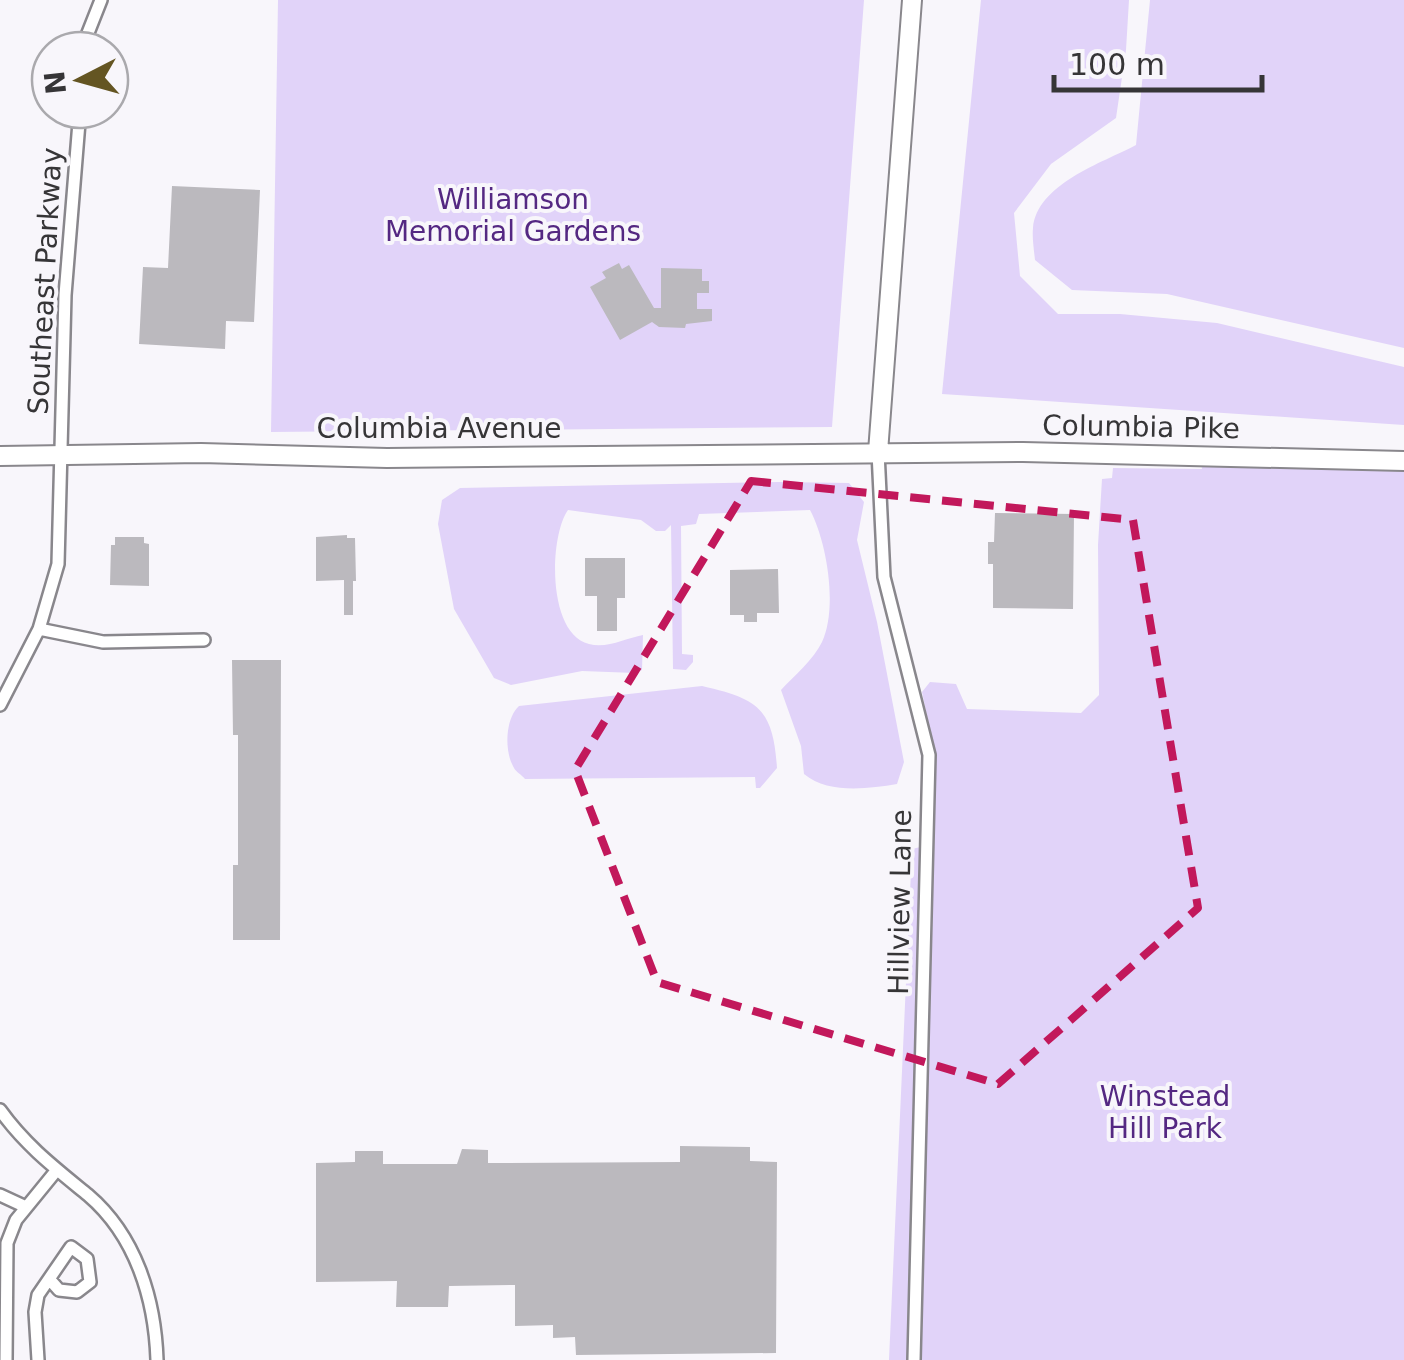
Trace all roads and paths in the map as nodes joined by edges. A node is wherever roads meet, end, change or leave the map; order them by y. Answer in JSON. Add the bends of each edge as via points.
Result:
{"nodes":[{"id":1,"x":101,"y":0,"type":"edge"},
{"id":2,"x":912,"y":0,"type":"edge"},
{"id":3,"x":89,"y":30,"type":"edge"},
{"id":4,"x":78,"y":130,"type":"edge"},
{"id":5,"x":878,"y":452,"type":"junction"},
{"id":6,"x":0,"y":456,"type":"edge"},
{"id":7,"x":61,"y":456,"type":"junction"},
{"id":8,"x":1404,"y":461,"type":"edge"},
{"id":9,"x":39,"y":630,"type":"junction"},
{"id":10,"x":204,"y":640,"type":"dead end"},
{"id":11,"x":0,"y":706,"type":"edge"},
{"id":12,"x":0,"y":1110,"type":"edge"},
{"id":13,"x":56,"y":1170,"type":"junction"},
{"id":14,"x":0,"y":1195,"type":"edge"},
{"id":15,"x":26,"y":1207,"type":"junction"},
{"id":16,"x":3,"y":1256,"type":"edge"},
{"id":17,"x":51,"y":1281,"type":"dead end"},
{"id":18,"x":6,"y":1360,"type":"edge"},
{"id":19,"x":38,"y":1360,"type":"edge"},
{"id":20,"x":158,"y":1360,"type":"edge"},
{"id":21,"x":914,"y":1360,"type":"edge"}],
"edges":[{"from":1,"to":3,"type":"street"},
{"from":2,"to":5,"type":"main road"},
{"from":4,"to":7,"type":"street","name":"Southeast Parkway"},
{"from":5,"to":7,"type":"main road","name":"Columbia Avenue"},
{"from":5,"to":8,"type":"main road","name":"Columbia Pike"},
{"from":5,"to":21,"type":"street","name":"Hillview Lane","via":[[884,577],[929,755]]},
{"from":6,"to":7,"type":"main road","name":"Columbia Avenue"},
{"from":7,"to":9,"type":"street","name":"Southeast Parkway","via":[[58,564]]},
{"from":9,"to":10,"type":"street","via":[[103,642]]},
{"from":9,"to":11,"type":"street","name":"Southeast Parkway"},
{"from":12,"to":13,"type":"street","via":[[21,1140]]},
{"from":13,"to":15,"type":"street"},
{"from":13,"to":20,"type":"street","via":[[90,1197],[134,1256],[156,1320]]},
{"from":14,"to":15,"type":"street"},
{"from":15,"to":16,"type":"street"},
{"from":16,"to":18,"type":"street"},
{"from":17,"to":19,"type":"street","via":[[34,1312]]}]}
